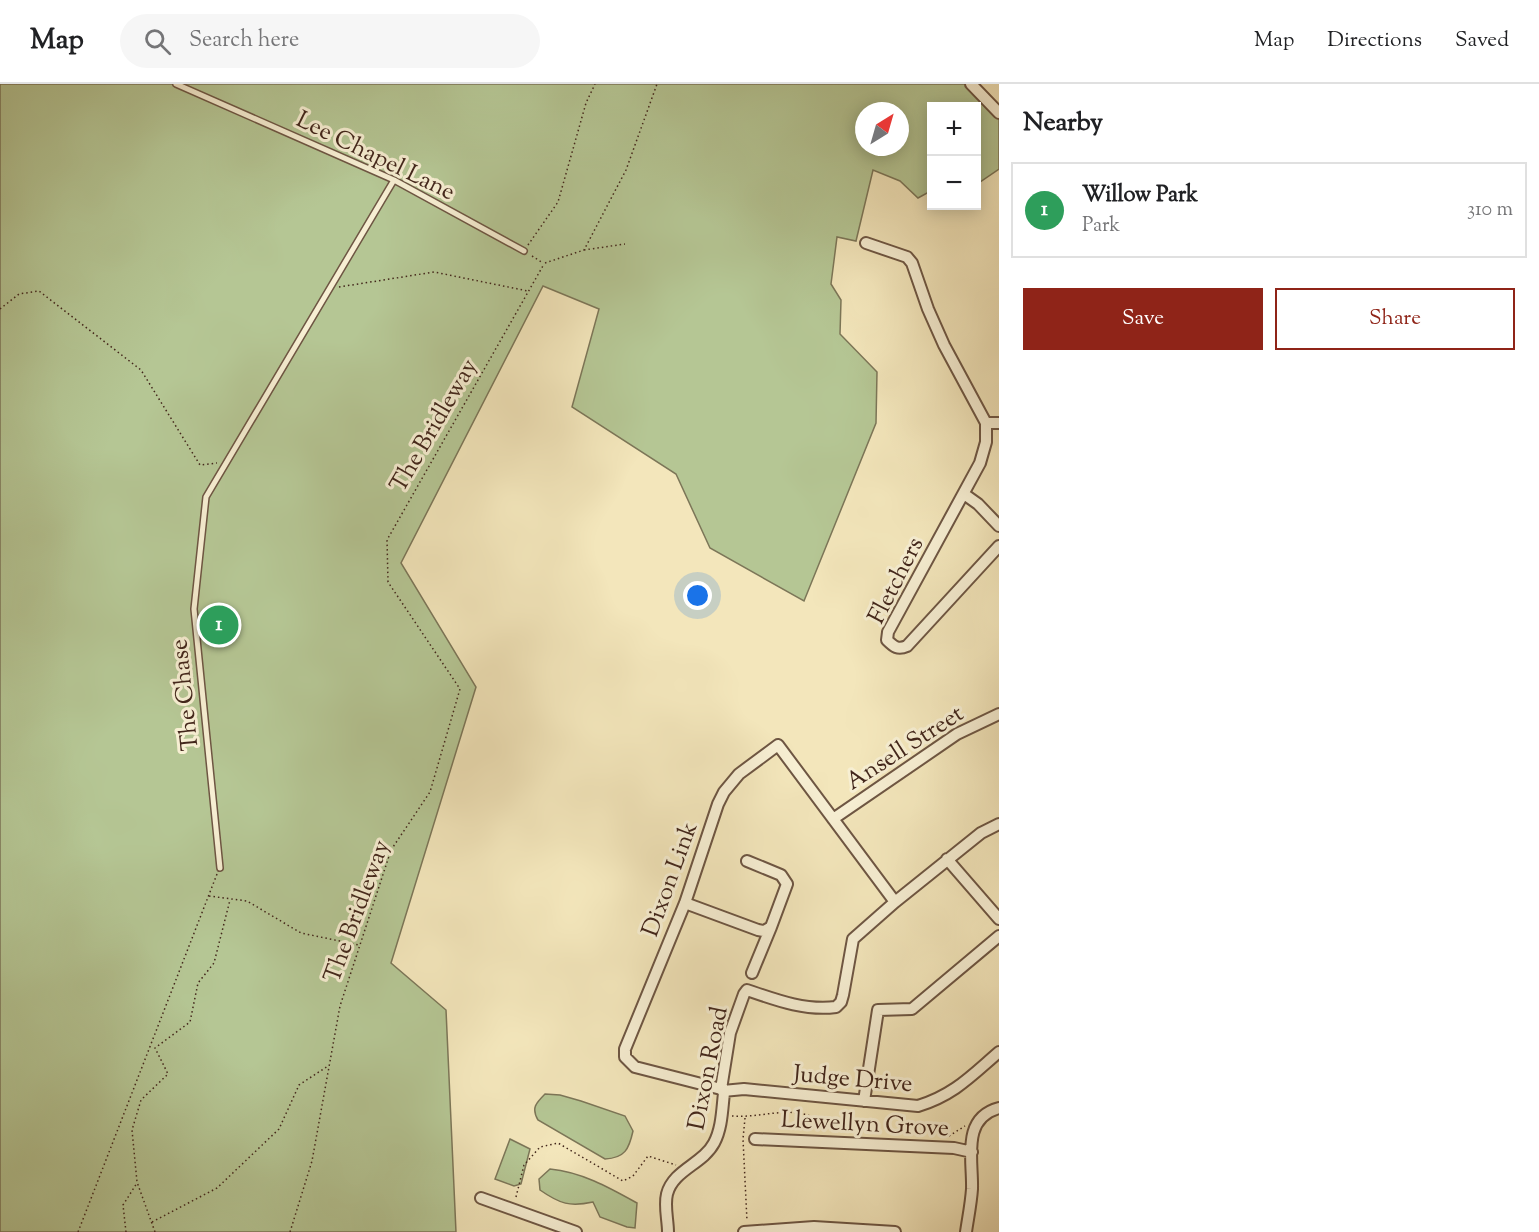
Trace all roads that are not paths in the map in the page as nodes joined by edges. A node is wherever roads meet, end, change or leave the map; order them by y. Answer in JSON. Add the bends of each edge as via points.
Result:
{"nodes":[{"id":1,"x":176,"y":84,"type":"edge"},
{"id":2,"x":971,"y":84,"type":"edge"},
{"id":3,"x":999,"y":113,"type":"edge"},
{"id":4,"x":394,"y":180,"type":"junction"},
{"id":5,"x":866,"y":243,"type":"dead end"},
{"id":6,"x":524,"y":251,"type":"road end"},
{"id":7,"x":986,"y":423,"type":"junction"},
{"id":8,"x":999,"y":423,"type":"edge"},
{"id":9,"x":964,"y":494,"type":"junction"},
{"id":10,"x":999,"y":526,"type":"edge"},
{"id":11,"x":999,"y":546,"type":"edge"},
{"id":12,"x":999,"y":714,"type":"edge"},
{"id":13,"x":833,"y":819,"type":"junction"},
{"id":14,"x":999,"y":824,"type":"edge"},
{"id":15,"x":947,"y":860,"type":"junction"},
{"id":16,"x":747,"y":861,"type":"dead end"},
{"id":17,"x":219,"y":868,"type":"road end"},
{"id":18,"x":895,"y":902,"type":"junction"},
{"id":19,"x":685,"y":903,"type":"junction"},
{"id":20,"x":999,"y":919,"type":"edge"},
{"id":21,"x":771,"y":927,"type":"junction"},
{"id":22,"x":999,"y":936,"type":"edge"},
{"id":23,"x":752,"y":974,"type":"dead end"},
{"id":24,"x":999,"y":1052,"type":"edge"},
{"id":25,"x":722,"y":1090,"type":"junction"},
{"id":26,"x":864,"y":1101,"type":"junction"},
{"id":27,"x":999,"y":1108,"type":"edge"},
{"id":28,"x":755,"y":1139,"type":"dead end"},
{"id":29,"x":972,"y":1152,"type":"junction"},
{"id":30,"x":481,"y":1198,"type":"dead end"},
{"id":31,"x":576,"y":1232,"type":"edge"},
{"id":32,"x":668,"y":1232,"type":"edge"},
{"id":33,"x":746,"y":1232,"type":"edge"},
{"id":34,"x":895,"y":1232,"type":"edge"},
{"id":35,"x":966,"y":1232,"type":"edge"}],
"edges":[{"from":1,"to":4,"type":"lane","name":"Lee Chapel Lane"},
{"from":2,"to":3,"type":"street"},
{"from":4,"to":6,"type":"lane","name":"Lee Chapel Lane"},
{"from":4,"to":17,"type":"lane","name":"The Chase","via":[[206,497],[194,609]]},
{"from":5,"to":7,"type":"street","via":[[908,257],[912,263],[944,345]]},
{"from":7,"to":8,"type":"street"},
{"from":7,"to":9,"type":"street","name":"Fletchers","via":[[980,464]]},
{"from":9,"to":10,"type":"street"},
{"from":9,"to":11,"type":"street","name":"Fletchers","via":[[887,640],[900,649],[907,646]]},
{"from":12,"to":13,"type":"street","name":"Ansell Street","via":[[957,734]]},
{"from":13,"to":18,"type":"street","name":"Dixon Link"},
{"from":13,"to":19,"type":"street","name":"Dixon Link","via":[[778,745],[739,774],[724,792]]},
{"from":14,"to":15,"type":"street","name":"Dixon Road"},
{"from":15,"to":18,"type":"street","name":"Dixon Road"},
{"from":15,"to":20,"type":"street"},
{"from":16,"to":21,"type":"street","via":[[786,880]]},
{"from":18,"to":25,"type":"street","name":"Dixon Road","via":[[853,939],[843,995],[836,1007],[788,1004],[747,990],[730,1033]]},
{"from":19,"to":21,"type":"street","via":[[758,930]]},
{"from":19,"to":25,"type":"street","name":"Dixon Link","via":[[625,1057],[635,1067]]},
{"from":21,"to":23,"type":"street"},
{"from":22,"to":26,"type":"street","via":[[912,1009],[878,1010]]},
{"from":24,"to":26,"type":"street","name":"Judge Drive","via":[[940,1100],[918,1106]]},
{"from":25,"to":26,"type":"street","name":"Judge Drive"},
{"from":25,"to":32,"type":"street","name":"Dixon Road","via":[[722,1116],[713,1145],[673,1181],[667,1193]]},
{"from":27,"to":29,"type":"street","via":[[983,1116],[976,1125],[970,1139]]},
{"from":28,"to":29,"type":"street","name":"Llewellyn Grove"},
{"from":29,"to":35,"type":"street"},
{"from":30,"to":31,"type":"street"},
{"from":33,"to":34,"type":"street","via":[[814,1227]]}]}
